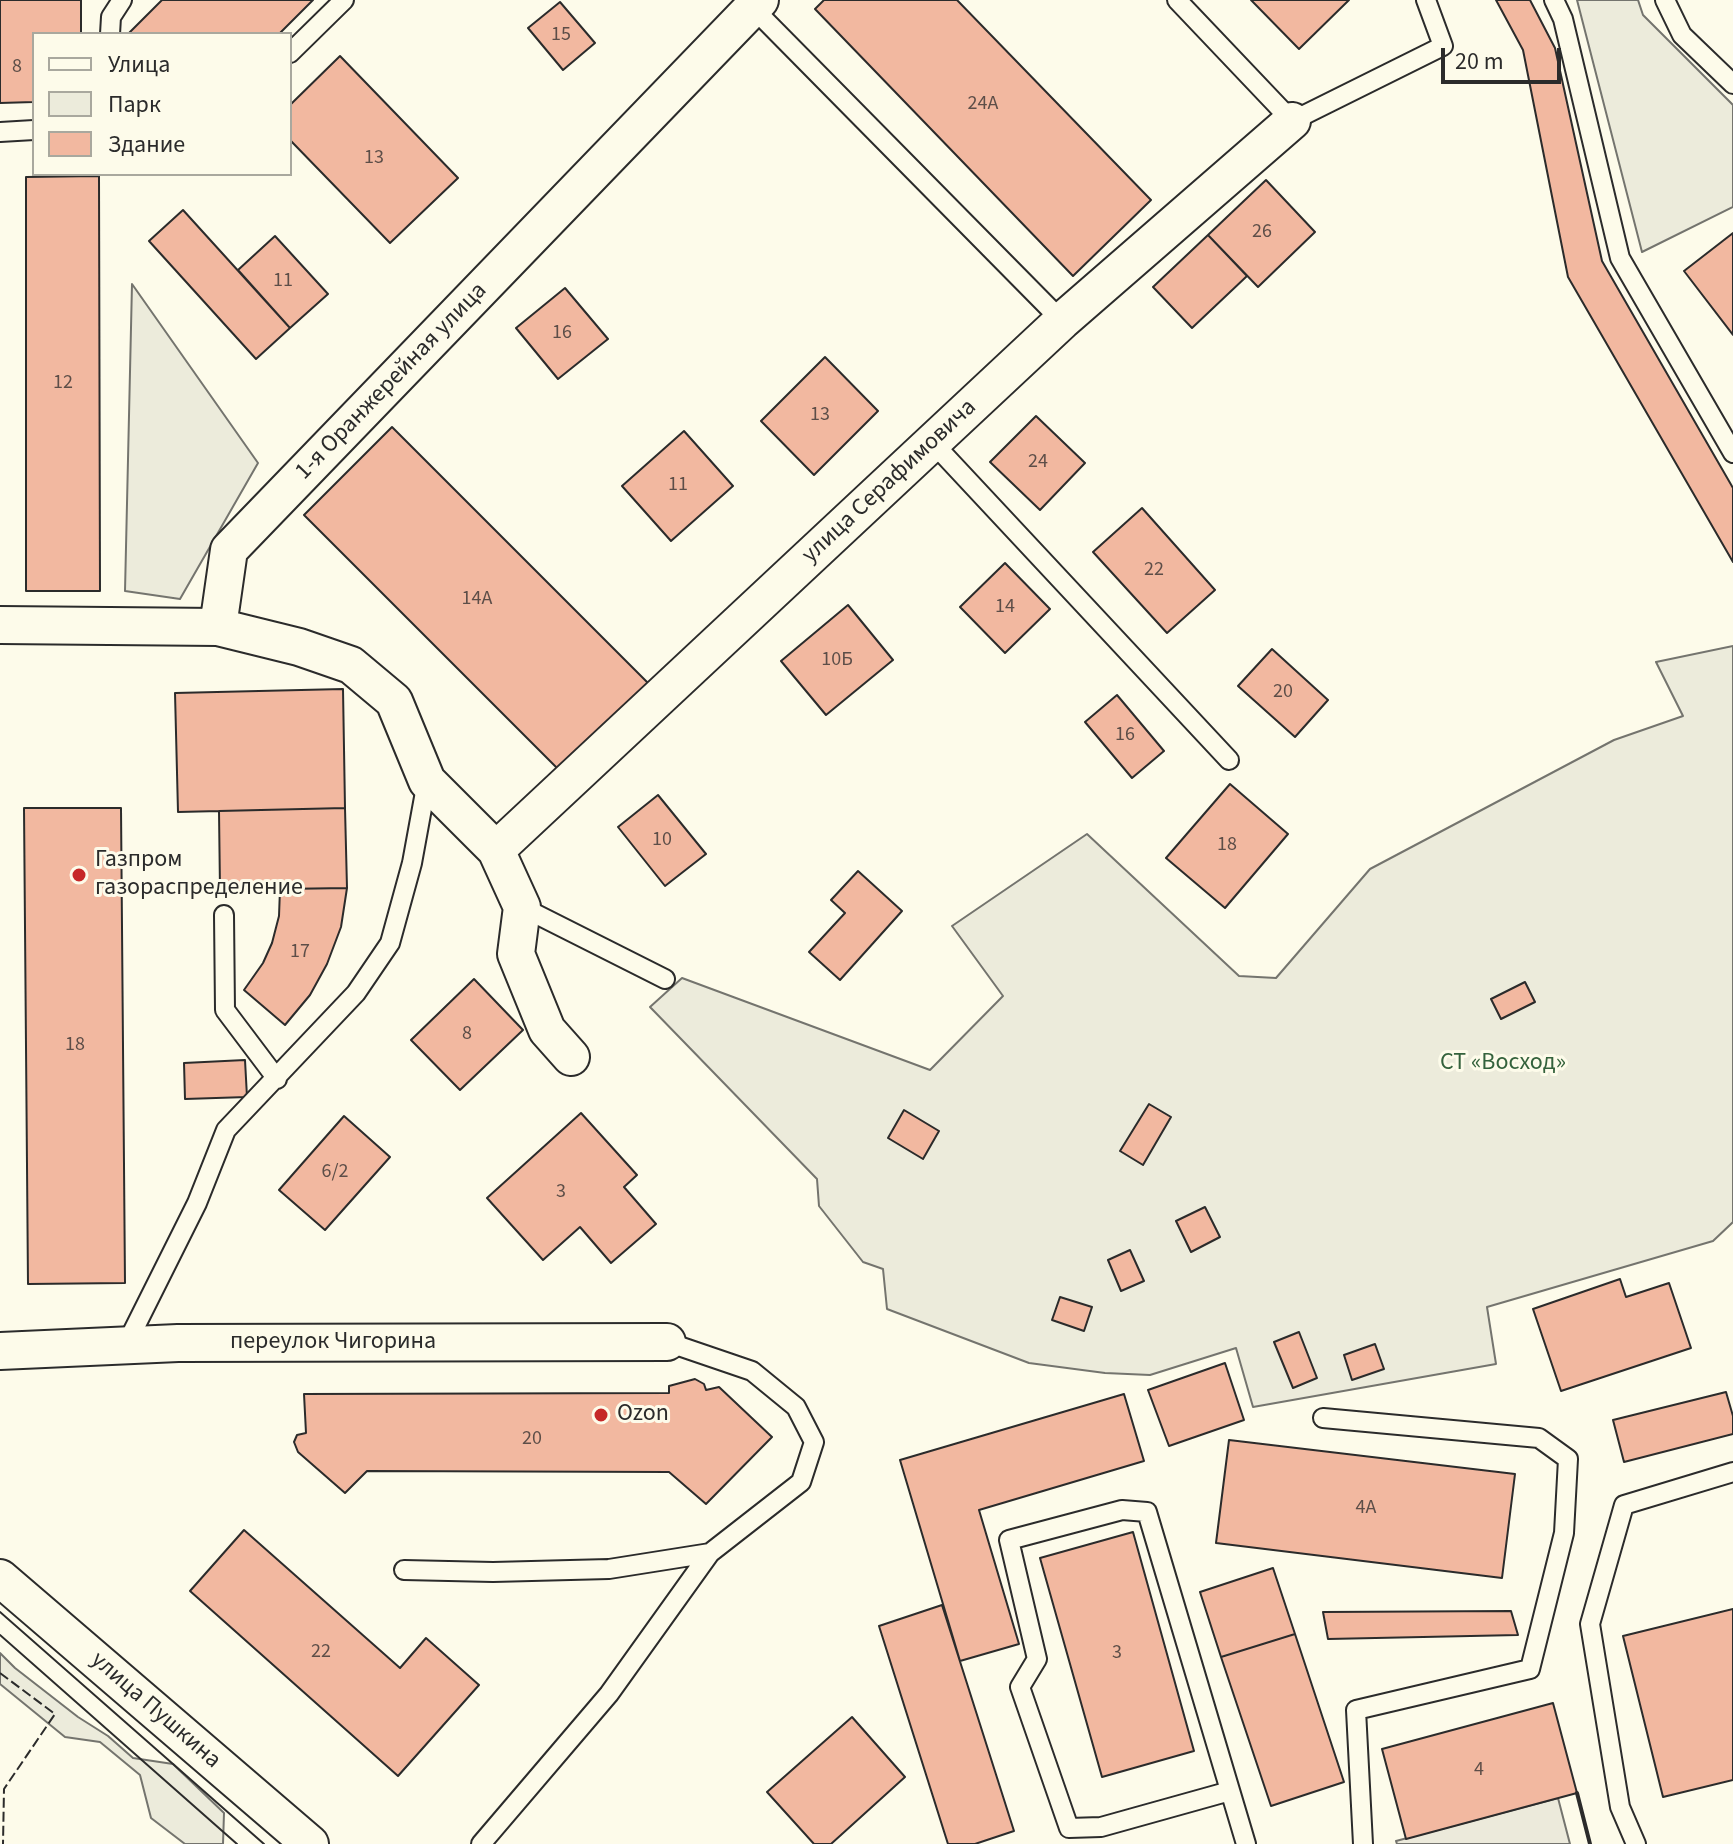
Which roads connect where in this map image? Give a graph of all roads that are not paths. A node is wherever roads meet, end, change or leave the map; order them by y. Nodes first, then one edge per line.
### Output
1 (122, 0) edge
2 (344, 0) edge
3 (1177, 0) edge
4 (1426, 0) edge
5 (1554, 0) edge
6 (1665, 0) edge
7 (753, 3) edge
8 (110, 32) edge
9 (292, 51) edge
10 (1733, 84) edge
11 (1292, 121) junction
12 (32, 130) edge
13 (0, 132) edge
14 (1062, 321) junction
15 (933, 443) junction
16 (1733, 453) edge
17 (0, 625) edge
18 (218, 627) junction
19 (1229, 760) dead end
20 (427, 781) junction
21 (496, 850) junction
22 (522, 907) junction
23 (224, 915) dead end
24 (665, 979) dead end
25 (571, 1057) dead end
26 (277, 1079) junction
27 (667, 1342) joint
28 (126, 1345) junction
29 (0, 1351) edge
30 (1323, 1418) dead end
31 (1733, 1472) edge
32 (710, 1553) junction
33 (404, 1570) dead end
34 (0, 1578) edge
35 (1230, 1791) junction
36 (310, 1844) edge
37 (481, 1844) edge
38 (1246, 1844) edge
39 (1363, 1844) edge
40 (1636, 1844) edge

1 - 8 lane
2 - 9 lane
3 - 11 lane
4 - 11 lane
5 - 16 lane
6 - 10 lane
7 - 14 lane
7 - 18 street, 1-я Оранжерейная улица
11 - 14 street, улица Серафимовича
12 - 13 lane
14 - 15 street, улица Серафимовича
15 - 19 lane
15 - 21 street, улица Серафимовича
17 - 18 street
18 - 20 street
20 - 21 street
20 - 26 lane
21 - 22 street
22 - 24 lane
22 - 25 street
23 - 26 lane
26 - 28 lane
27 - 28 street, переулок Чигорина
27 - 32 lane
28 - 29 street, переулок Чигорина
30 - 39 lane
31 - 40 lane
32 - 33 lane
32 - 37 lane
34 - 36 street, улица Пушкина
35 - 35 lane
35 - 38 lane

